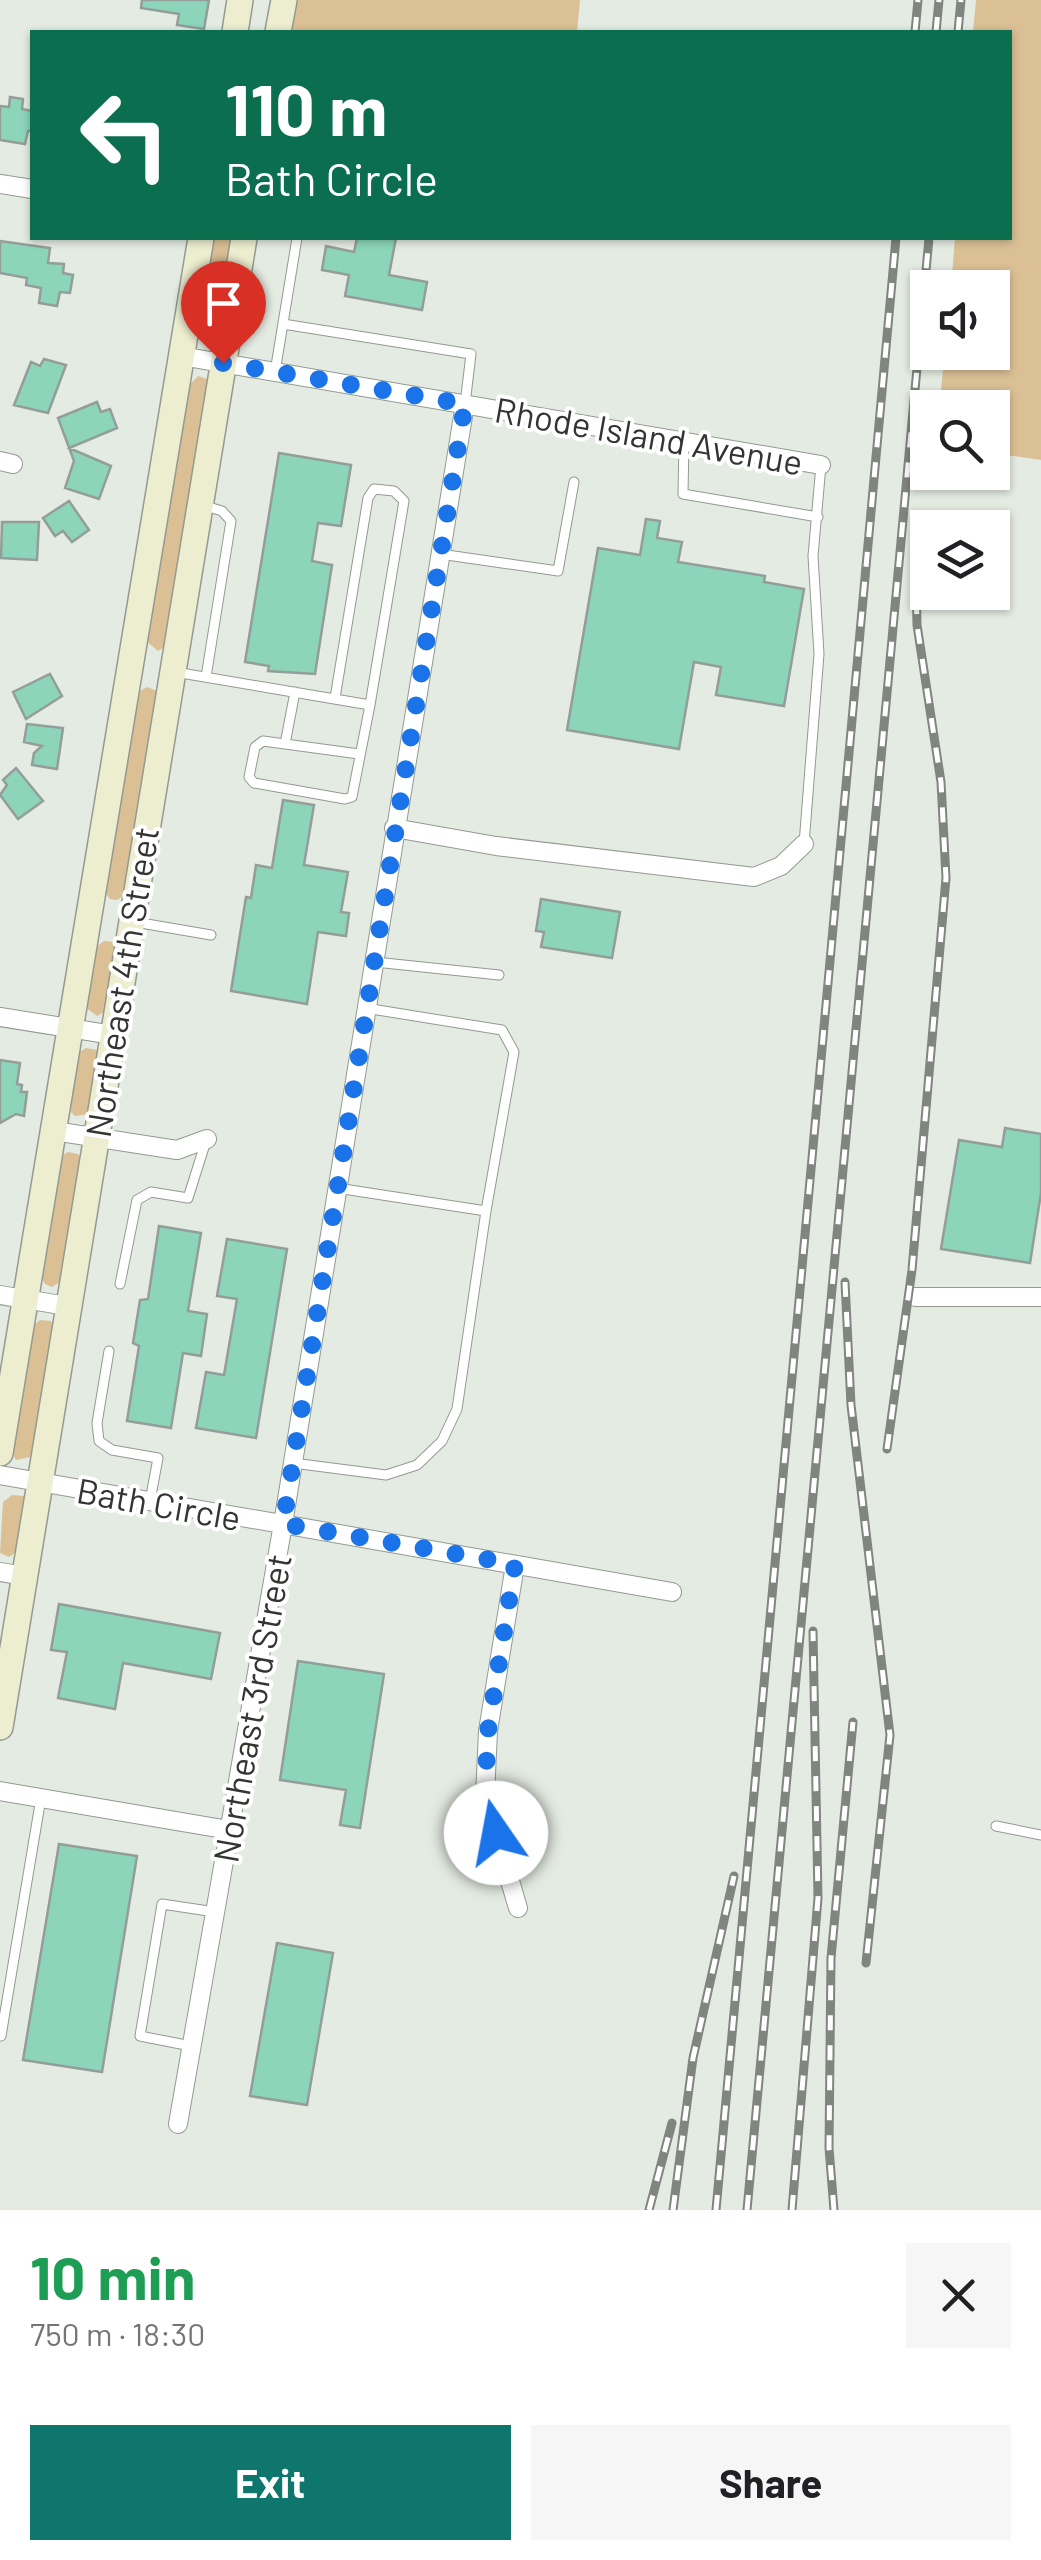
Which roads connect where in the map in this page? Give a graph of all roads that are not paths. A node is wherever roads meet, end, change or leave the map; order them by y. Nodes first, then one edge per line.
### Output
1 (240, 0) edge
2 (284, 0) edge
3 (234, 30) edge
4 (278, 30) edge
5 (0, 184) edge
6 (30, 189) edge
7 (201, 240) edge
8 (244, 240) edge
9 (297, 240) edge
10 (283, 324) junction
11 (181, 356) junction
12 (223, 363) junction
13 (276, 372) junction
14 (465, 404) junction
15 (684, 441) junction
16 (821, 464) joint
17 (574, 482) dead end
18 (200, 505) junction
19 (818, 517) junction
20 (440, 554) junction
21 (130, 664) junction
22 (172, 672) junction
23 (206, 677) junction
24 (296, 692) junction
25 (334, 698) junction
26 (370, 704) junction
27 (286, 744) junction
28 (359, 754) junction
29 (394, 828) junction
30 (804, 844) joint
31 (89, 915) junction
32 (132, 921) junction
33 (212, 935) dead end
34 (373, 962) junction
35 (498, 974) dead end
36 (365, 1008) junction
37 (0, 1017) edge
38 (70, 1028) junction
39 (113, 1035) junction
40 (54, 1131) junction
41 (207, 1138) joint
42 (95, 1139) junction
43 (337, 1188) junction
44 (486, 1211) junction
45 (120, 1284) dead end
46 (13, 1297) edge
47 (915, 1297) dead end
48 (1041, 1297) edge
49 (67, 1306) junction
50 (109, 1351) dead end
51 (0, 1453) edge
52 (293, 1463) junction
53 (0, 1475) edge
54 (39, 1482) junction
55 (150, 1501) junction
56 (283, 1524) junction
57 (515, 1564) junction
58 (12, 1574) edge
59 (672, 1592) dead end
60 (0, 1727) edge
61 (0, 1792) edge
62 (41, 1798) junction
63 (996, 1826) dead end
64 (229, 1830) junction
65 (1041, 1835) edge
66 (518, 1908) dead end
67 (215, 1912) junction
68 (1, 2036) edge
69 (192, 2046) junction
70 (178, 2124) dead end

1 - 3 main road
2 - 4 main road
5 - 6 street
7 - 11 main road, Northeast 4th Street
8 - 12 main road, Northeast 4th Street
9 - 10 lane
10 - 13 lane
10 - 14 lane
11 - 12 street, Rhode Island Avenue
11 - 21 main road, Northeast 4th Street
12 - 13 street, Rhode Island Avenue
12 - 18 main road, Northeast 4th Street
13 - 14 street, Rhode Island Avenue
14 - 15 street, Rhode Island Avenue
14 - 20 street, Northeast 3rd Street
15 - 16 street, Rhode Island Avenue
15 - 19 lane
16 - 19 lane
17 - 20 lane
18 - 22 main road, Northeast 4th Street
18 - 23 lane
19 - 30 lane
20 - 29 street, Northeast 3rd Street
21 - 22 main road
21 - 31 main road, Northeast 4th Street
22 - 23 lane
22 - 32 main road, Northeast 4th Street
23 - 24 lane
24 - 25 lane
24 - 27 lane
25 - 26 lane
25 - 26 lane
26 - 28 lane
27 - 28 lane
27 - 28 lane
29 - 30 street
29 - 34 street, Northeast 3rd Street
31 - 32 main road
31 - 38 main road, Northeast 4th Street
32 - 33 lane
32 - 39 main road, Northeast 4th Street
34 - 35 lane
34 - 36 street, Northeast 3rd Street
36 - 43 street, Northeast 3rd Street
36 - 44 lane
37 - 38 street
38 - 39 street
38 - 40 main road, Northeast 4th Street
39 - 42 main road, Northeast 4th Street
40 - 42 street
40 - 46 main road, Northeast 4th Street
41 - 42 street
41 - 45 lane
42 - 49 main road, Northeast 4th Street
43 - 44 lane
43 - 52 street, Northeast 3rd Street
44 - 52 lane
46 - 49 street
46 - 51 main road, Northeast 4th Street
47 - 48 street
49 - 54 main road, Northeast 4th Street
50 - 55 lane
52 - 56 street, Northeast 3rd Street
53 - 54 street, Bath Circle
54 - 55 street, Bath Circle
54 - 58 main road, Northeast 4th Street
55 - 56 street, Bath Circle
56 - 57 street, Bath Circle
56 - 64 street, Northeast 3rd Street
57 - 59 street, Bath Circle
57 - 66 street
58 - 60 main road, Northeast 4th Street
61 - 62 street
62 - 64 street
62 - 68 lane
63 - 65 lane
64 - 67 street, Northeast 3rd Street
67 - 69 street, Northeast 3rd Street
67 - 69 lane
69 - 70 street, Northeast 3rd Street

